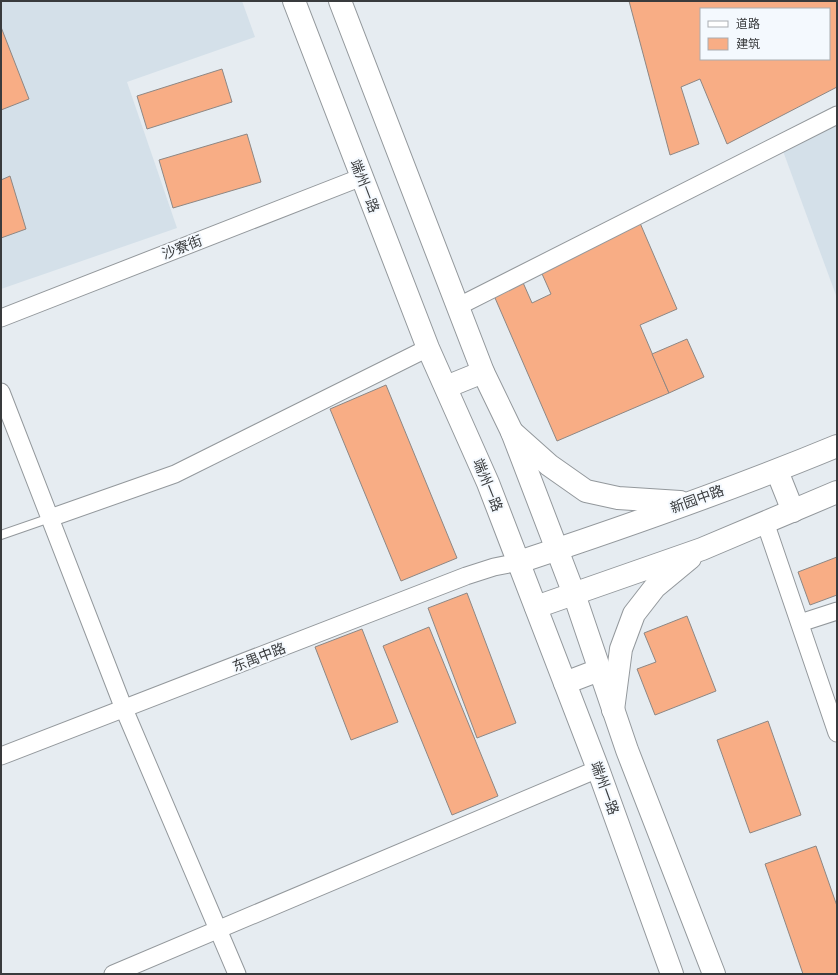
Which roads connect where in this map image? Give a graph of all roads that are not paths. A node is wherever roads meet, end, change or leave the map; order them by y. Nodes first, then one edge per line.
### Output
1 (294, 1) edge
2 (340, 1) edge
3 (837, 115) edge
4 (362, 177) junction
5 (457, 307) junction
6 (1, 318) edge
7 (428, 348) junction
8 (482, 372) junction
9 (446, 387) junction
10 (1, 392) edge
11 (512, 432) junction
12 (837, 446) edge
13 (777, 471) junction
14 (837, 492) edge
15 (689, 502) junction
16 (793, 510) junction
17 (50, 518) junction
18 (765, 522) junction
19 (1, 535) edge
20 (557, 549) junction
21 (702, 549) junction
22 (519, 562) junction
23 (574, 594) junction
24 (536, 607) junction
25 (837, 610) edge
26 (800, 623) junction
27 (599, 670) junction
28 (565, 683) junction
29 (124, 710) junction
30 (613, 710) junction
31 (837, 733) edge
32 (1, 756) edge
33 (598, 769) junction
34 (218, 930) junction
35 (113, 974) edge
36 (237, 974) edge
37 (672, 974) edge
38 (714, 974) edge

1 - 4 main road, 端州一路
2 - 5 main road
3 - 5 street
4 - 6 street, 沙寮街
4 - 7 main road, 端州一路
5 - 8 main road
7 - 9 main road, 端州一路
7 - 17 street
8 - 9 main road
8 - 11 main road
9 - 22 main road, 端州一路
10 - 17 street
11 - 15 main road
11 - 20 main road
12 - 13 main road, 新园中路
13 - 15 main road, 新园中路
13 - 16 main road
14 - 16 main road
15 - 20 main road, 新园中路
16 - 18 main road
17 - 19 lane
17 - 29 street
18 - 21 main road
18 - 26 street
20 - 22 main road, 新园中路
20 - 23 main road
21 - 23 main road
21 - 30 main road
22 - 24 main road, 端州一路
22 - 29 street, 东禺中路
23 - 24 main road
23 - 27 main road
24 - 28 main road, 端州一路
25 - 26 street
26 - 31 street
27 - 28 main road
27 - 30 main road
28 - 33 main road, 端州一路
29 - 32 street, 东禺中路
29 - 34 street
30 - 38 main road
33 - 34 street
33 - 37 main road, 端州一路
34 - 35 street
34 - 36 street

